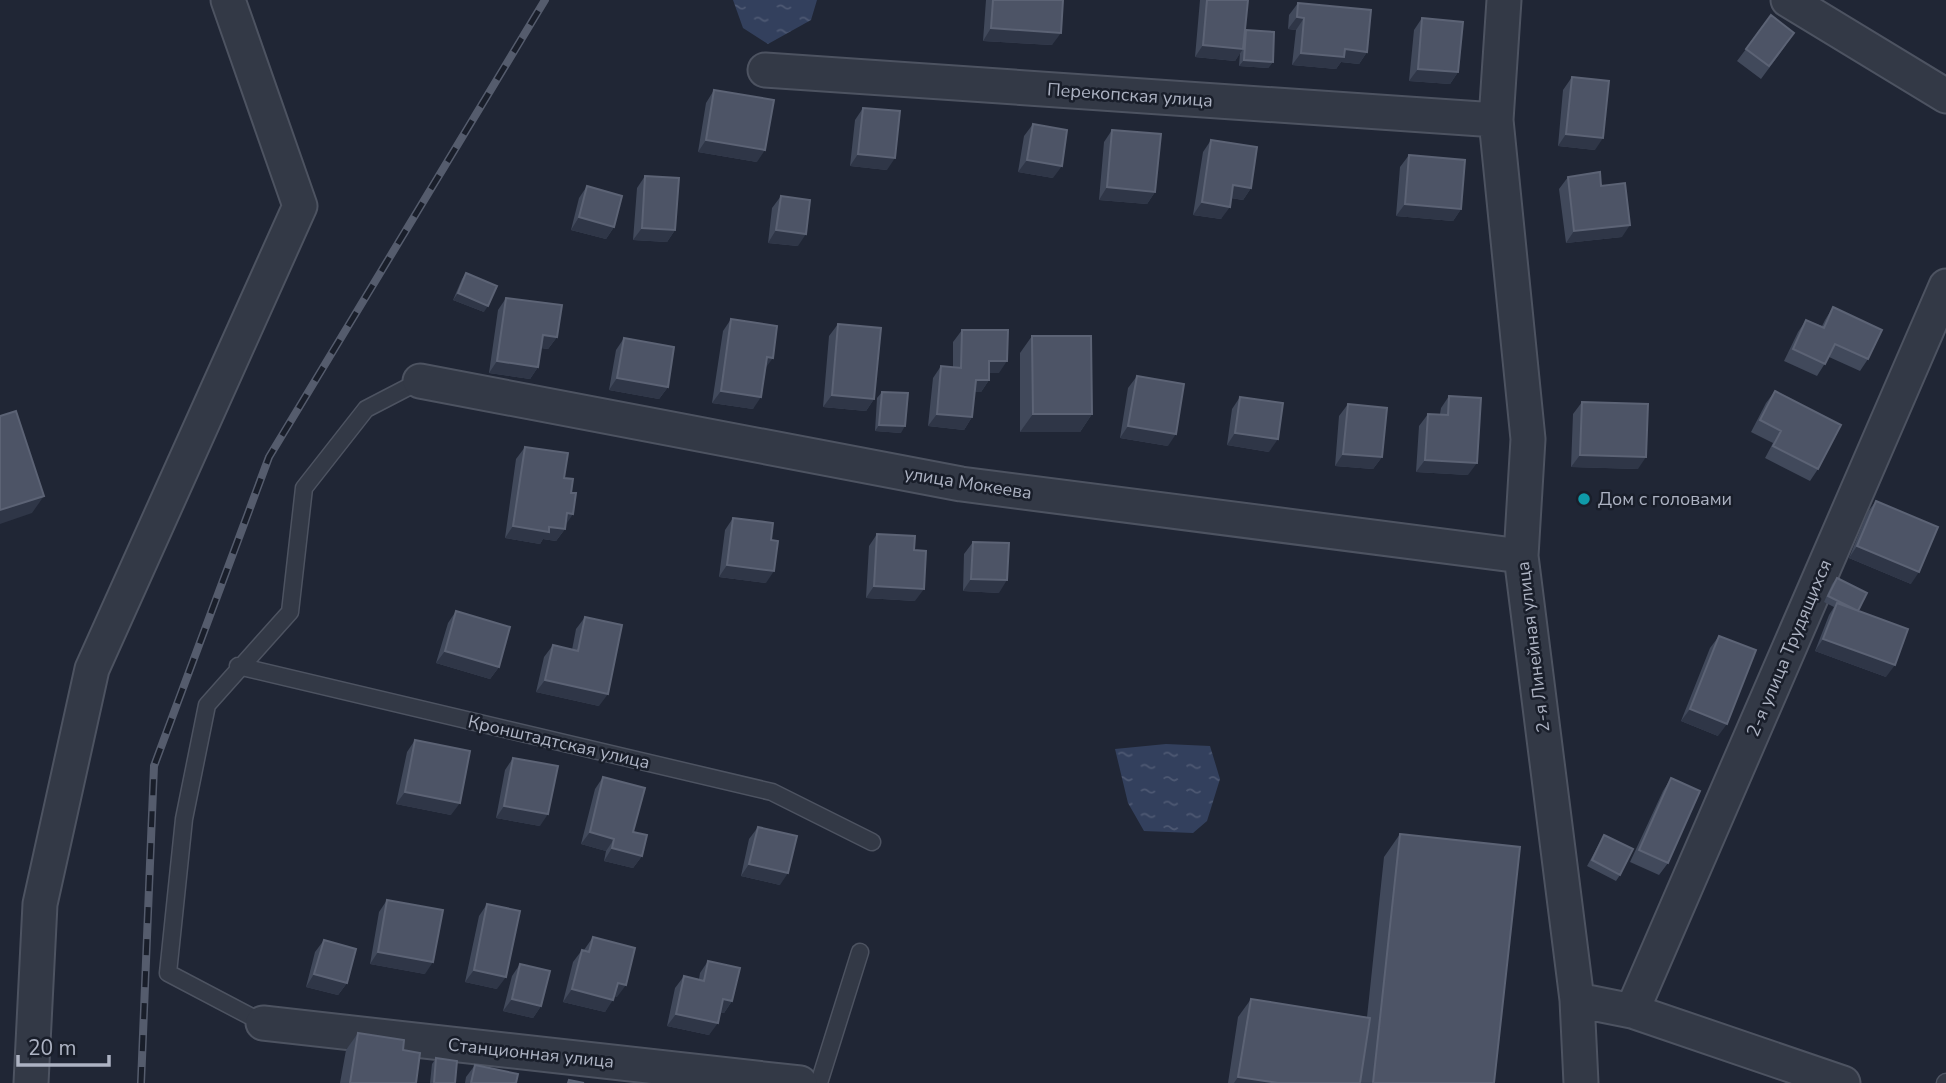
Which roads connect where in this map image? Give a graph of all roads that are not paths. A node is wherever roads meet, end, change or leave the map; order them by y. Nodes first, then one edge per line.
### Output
1 (228, 0) edge
2 (1504, 0) edge
3 (1788, 0) edge
4 (765, 70) dead end
5 (1946, 96) edge
6 (1496, 120) junction
7 (1946, 286) edge
8 (420, 381) joint
9 (1521, 556) junction
10 (238, 666) junction
11 (872, 842) dead end
12 (860, 952) dead end
13 (1577, 1000) junction
14 (1633, 1011) junction
15 (263, 1023) joint
16 (31, 1083) edge
17 (800, 1083) edge
18 (819, 1083) edge
19 (1581, 1083) edge
20 (1843, 1083) edge

1 - 16 street
2 - 6 street, 2-я Линейная улица
3 - 5 street
4 - 6 street, Перекопская улица
6 - 9 street, 2-я Линейная улица
7 - 14 street, 2-я улица Трудящихся
8 - 9 street, улица Мокеева
8 - 10 lane
9 - 13 street, 2-я Линейная улица
10 - 11 lane, Кронштадтская улица
10 - 15 lane
12 - 18 lane
13 - 14 street
13 - 19 street, 2-я Линейная улица
14 - 20 street
15 - 17 street, Станционная улица

